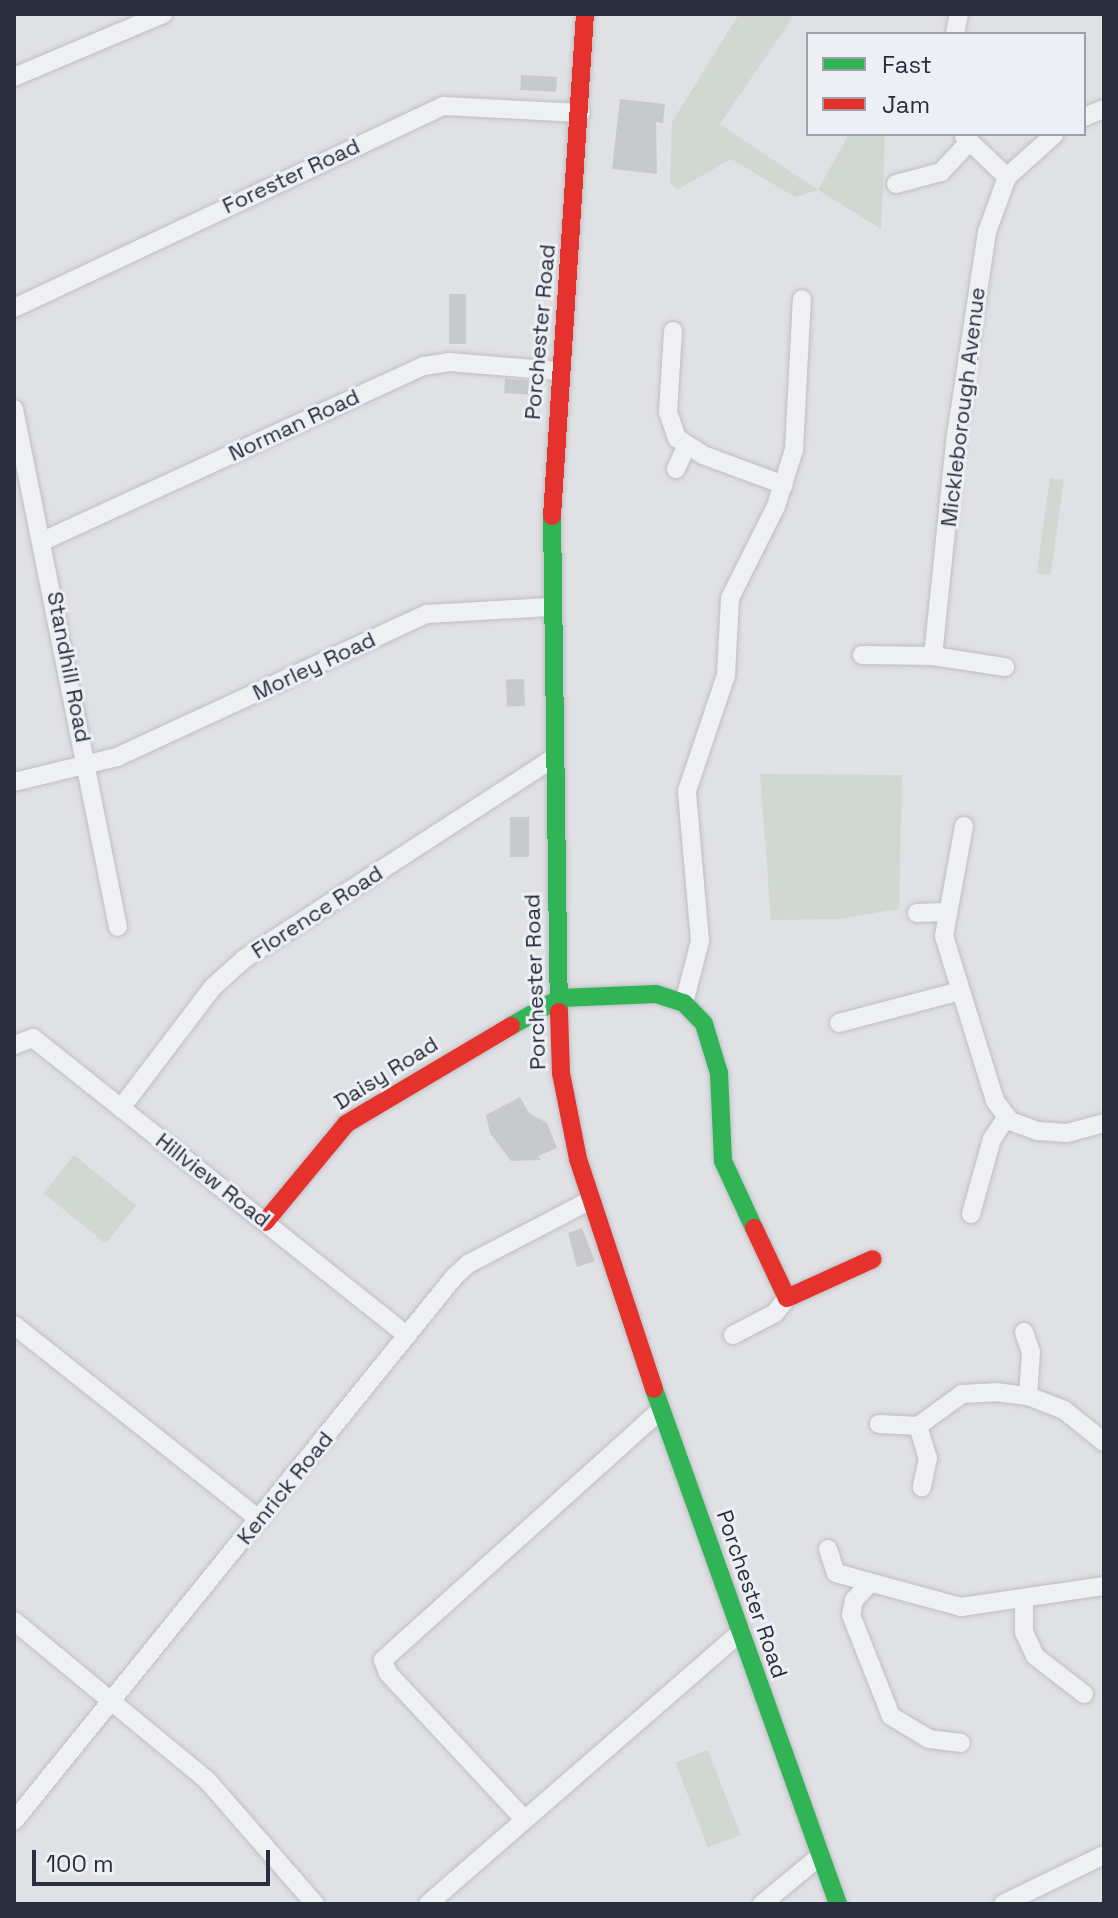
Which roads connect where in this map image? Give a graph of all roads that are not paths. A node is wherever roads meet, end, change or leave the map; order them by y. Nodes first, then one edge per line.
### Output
1 (163, 14) edge
2 (585, 14) edge
3 (14, 77) edge
4 (581, 113) junction
5 (1053, 136) edge
6 (966, 138) edge
7 (1007, 177) junction
8 (907, 178) dead end
9 (802, 299) dead end
10 (14, 308) edge
11 (673, 331) dead end
12 (558, 371) junction
13 (14, 409) edge
14 (686, 447) junction
15 (676, 469) dead end
16 (784, 485) junction
17 (43, 541) junction
18 (549, 607) junction
19 (862, 655) dead end
20 (933, 656) junction
21 (1005, 667) dead end
22 (87, 759) junction
23 (552, 759) junction
24 (14, 782) edge
25 (964, 826) dead end
26 (944, 912) junction
27 (917, 913) dead end
28 (118, 927) dead end
29 (960, 991) junction
30 (560, 998) junction
31 (684, 1003) junction
32 (839, 1023) dead end
33 (14, 1045) edge
34 (121, 1108) junction
35 (1007, 1117) junction
36 (1104, 1123) edge
37 (591, 1200) junction
38 (971, 1214) dead end
39 (265, 1222) junction
40 (873, 1259) dead end
41 (787, 1298) junction
42 (14, 1325) edge
43 (1024, 1332) dead end
44 (733, 1335) dead end
45 (407, 1336) junction
46 (1028, 1396) junction
47 (661, 1410) junction
48 (879, 1424) dead end
49 (918, 1426) junction
50 (1104, 1442) edge
51 (922, 1487) dead end
52 (259, 1519) junction
53 (828, 1549) dead end
54 (869, 1584) junction
55 (1104, 1586) edge
56 (1024, 1601) junction
57 (14, 1621) edge
58 (741, 1632) junction
59 (1084, 1694) dead end
60 (112, 1701) junction
61 (961, 1743) dead end
62 (524, 1819) junction
63 (14, 1821) edge
64 (1104, 1855) edge
65 (820, 1856) junction
66 (315, 1904) edge
67 (428, 1904) edge
68 (762, 1904) edge
69 (838, 1904) edge
70 (1003, 1904) edge

1 - 3 street
2 - 4 street, Porchester Road
4 - 10 street, Forester Road
4 - 12 street, Porchester Road
5 - 7 street, Mickleborough Avenue
6 - 7 street
6 - 8 street
7 - 20 street, Mickleborough Avenue
9 - 16 street
11 - 14 street
12 - 17 street, Norman Road
12 - 18 street, Porchester Road
13 - 17 street, Standhill Road
14 - 15 street
14 - 16 street
16 - 31 street
17 - 22 street, Standhill Road
18 - 22 street, Morley Road
18 - 23 street, Porchester Road
19 - 20 street
20 - 21 street
22 - 24 street, Morley Road
22 - 28 street, Standhill Road
23 - 30 street, Porchester Road
23 - 34 street, Florence Road
25 - 26 street
26 - 27 street
26 - 29 street
29 - 32 street
29 - 35 street
30 - 31 street
30 - 37 street, Porchester Road
30 - 39 street, Daisy Road
31 - 41 street
33 - 34 street, Hillview Road
34 - 39 street, Hillview Road
35 - 36 street
35 - 38 street
37 - 45 street, Kenrick Road
37 - 47 street, Porchester Road
39 - 45 street, Hillview Road
40 - 41 street
41 - 44 street
42 - 52 street
43 - 46 street
45 - 52 street, Kenrick Road
46 - 49 street
46 - 50 street
47 - 58 street, Porchester Road
47 - 62 street
48 - 49 street
49 - 51 street
52 - 60 street, Kenrick Road
53 - 54 street
54 - 56 street
54 - 61 street
55 - 56 street
56 - 59 street
57 - 60 street
58 - 62 street
58 - 65 street, Porchester Road
60 - 63 street, Kenrick Road
60 - 66 street
62 - 67 street
64 - 70 street
65 - 68 street
65 - 69 street, Porchester Road

